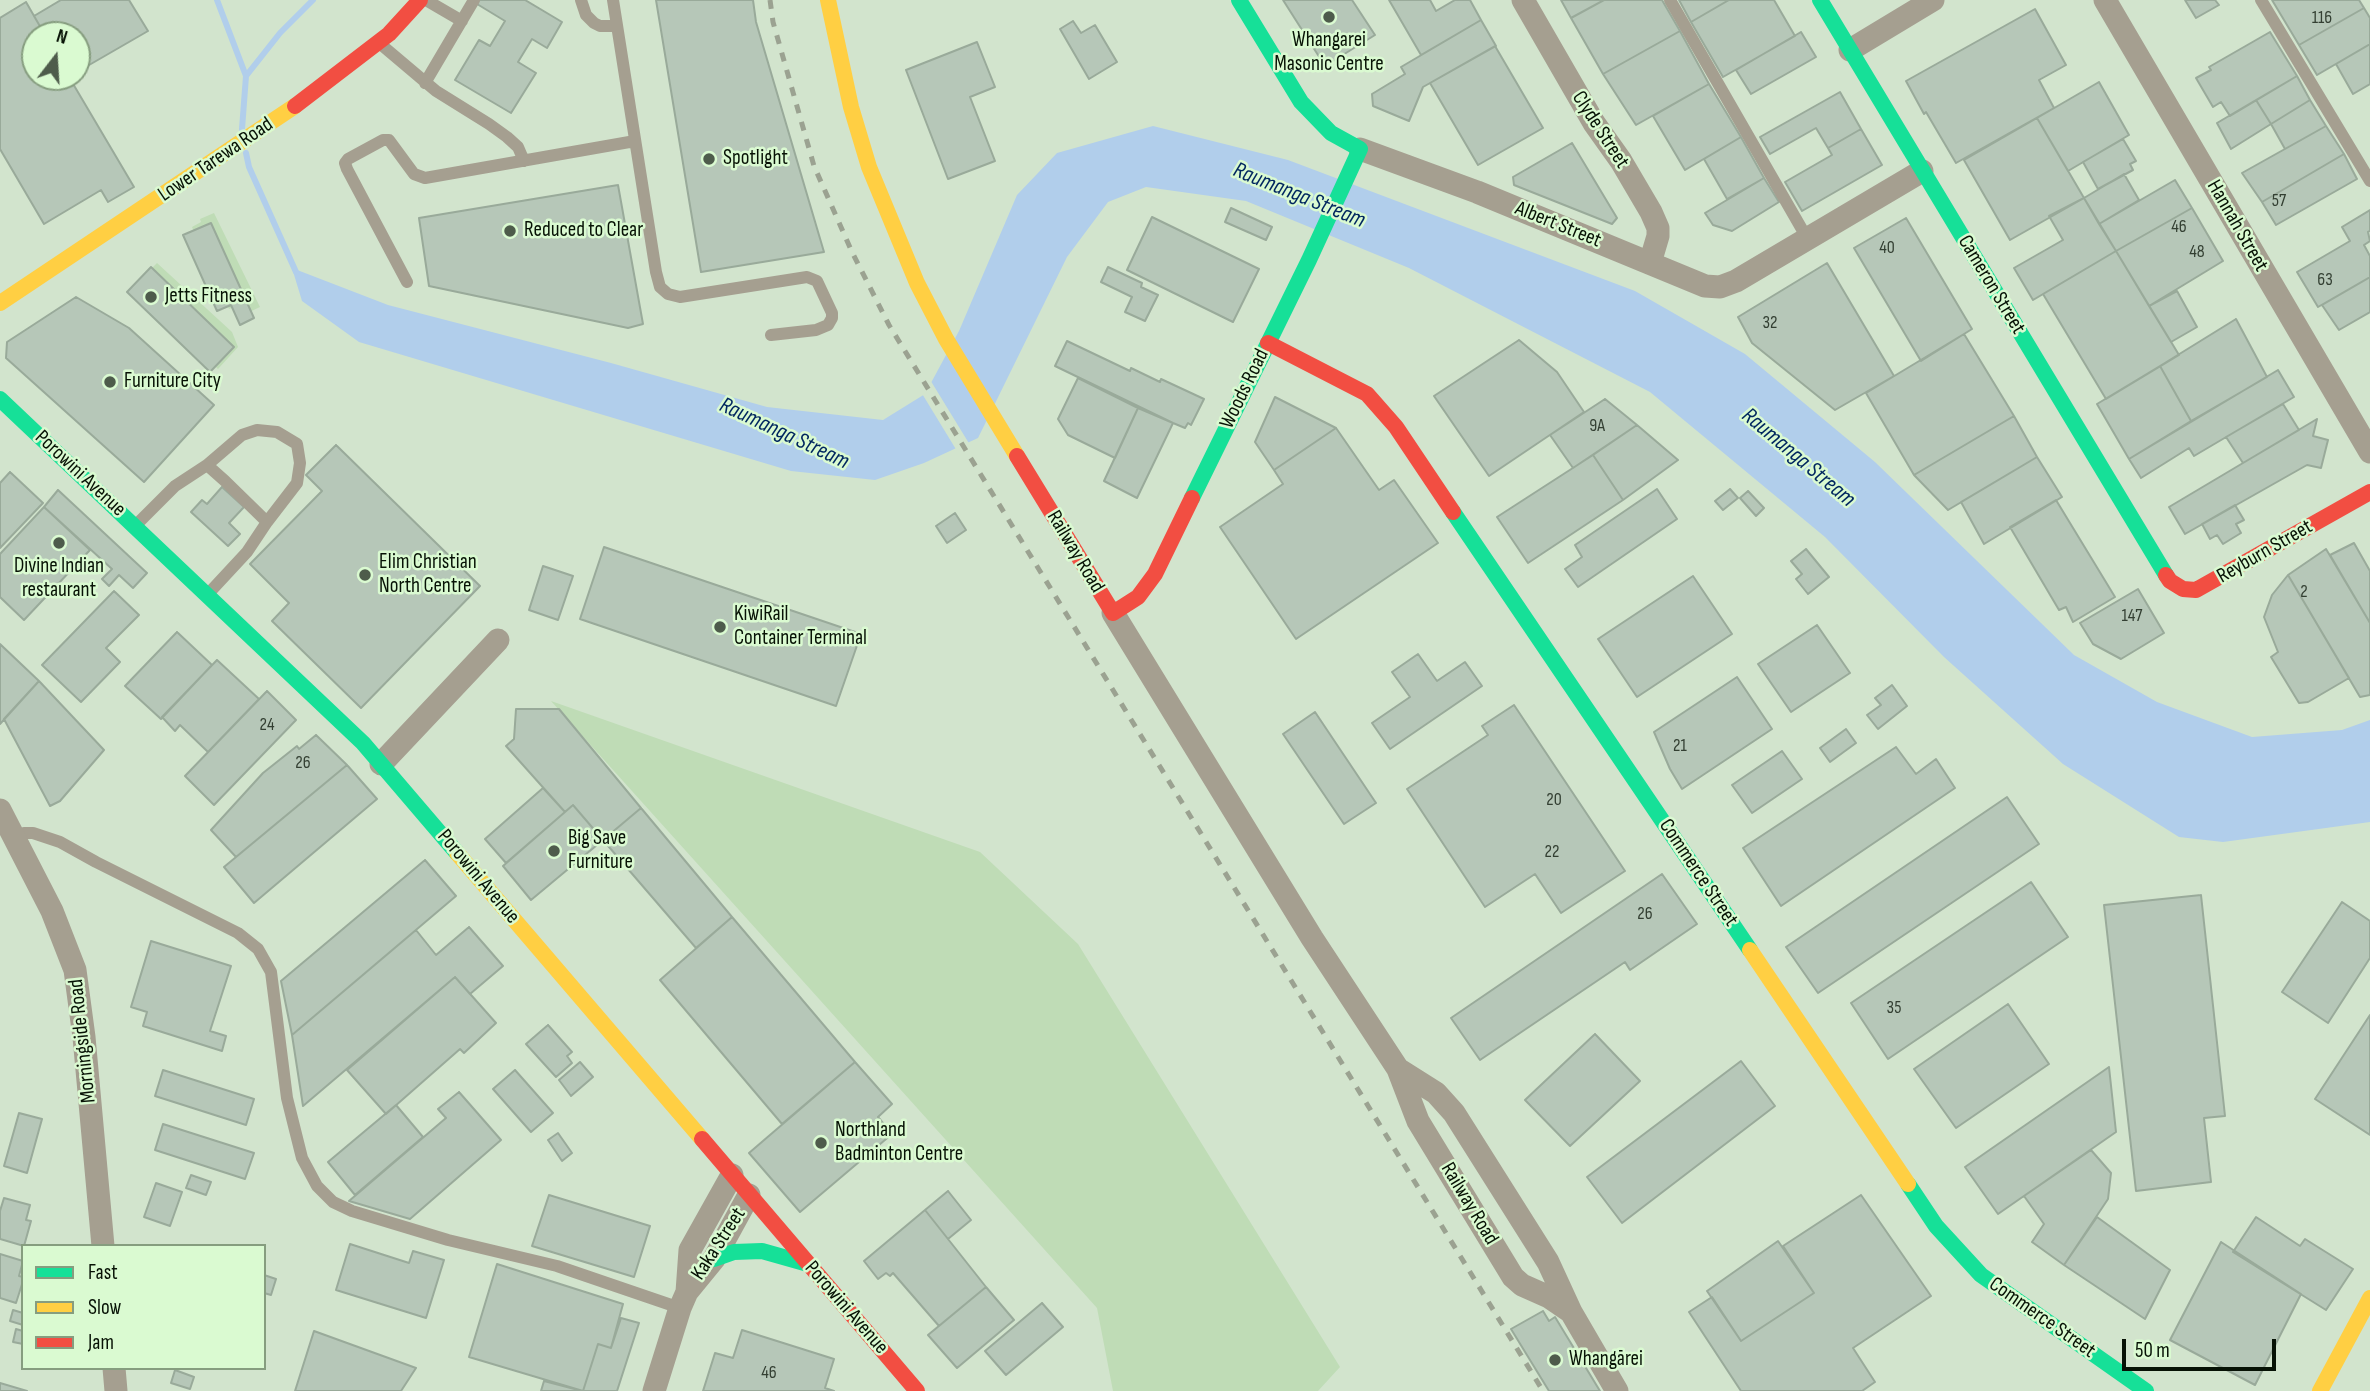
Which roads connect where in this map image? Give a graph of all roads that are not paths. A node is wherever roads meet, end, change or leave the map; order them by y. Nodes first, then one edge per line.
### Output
1 (420, 0) edge
2 (426, 0) edge
3 (474, 0) edge
4 (582, 0) edge
5 (613, 0) edge
6 (828, 0) edge
7 (1239, 0) edge
8 (1523, 0) edge
9 (1670, 0) edge
10 (1820, 0) edge
11 (1933, 0) edge
12 (2105, 0) edge
13 (2260, 0) edge
14 (462, 21) junction
15 (617, 26) junction
16 (378, 42) junction
17 (1850, 50) junction
18 (425, 83) junction
19 (635, 141) junction
20 (1360, 149) junction
21 (524, 161) junction
22 (1922, 171) junction
23 (2370, 181) edge
24 (1807, 238) junction
25 (1650, 263) junction
26 (407, 282) dead end
27 (0, 303) edge
28 (771, 335) dead end
29 (1268, 343) junction
30 (0, 399) edge
31 (2370, 452) edge
32 (207, 465) junction
33 (2370, 492) edge
34 (267, 522) junction
35 (135, 526) junction
36 (2162, 570) joint
37 (207, 594) junction
38 (1113, 613) junction
39 (498, 640) dead end
40 (381, 764) junction
41 (0, 810) edge
42 (14, 839) junction
43 (1398, 1069) junction
44 (732, 1175) junction
45 (749, 1195) junction
46 (103, 1244) edge
47 (714, 1259) junction
48 (808, 1264) junction
49 (2370, 1298) edge
50 (683, 1300) junction
51 (1571, 1312) junction
52 (114, 1370) edge
53 (116, 1391) edge
54 (654, 1391) edge
55 (917, 1391) edge
56 (1617, 1391) edge
57 (2146, 1391) edge
58 (2320, 1391) edge

1 - 16 street, Lower Tarewa Road
2 - 14 lane
3 - 14 lane
4 - 15 lane
5 - 15 lane
6 - 38 street, Railway Road
7 - 20 street, Albert Street
8 - 25 street, Clyde Street
9 - 24 lane
10 - 17 street, Cameron Street
11 - 17 street
12 - 31 street, Hannah Street
13 - 23 lane
14 - 18 lane
15 - 19 lane
16 - 18 lane
16 - 27 street, Lower Tarewa Road
17 - 22 street, Cameron Street
18 - 21 lane
19 - 21 lane
19 - 28 lane
20 - 25 street, Albert Street
20 - 29 street, Woods Road
21 - 26 lane
22 - 24 street, Albert Street
22 - 36 street, Cameron Street
24 - 25 street, Albert Street
29 - 38 street, Woods Road
29 - 57 street, Commerce Street
30 - 35 street, Porowini Avenue
32 - 34 lane
32 - 34 lane
32 - 35 lane
33 - 36 street, Reyburn Street
34 - 37 lane
35 - 37 street, Porowini Avenue
37 - 40 street, Porowini Avenue
38 - 43 street, Railway Road
39 - 40 street
40 - 44 street, Porowini Avenue
41 - 42 street, Morningside Road
42 - 46 street, Morningside Road
42 - 50 lane
43 - 51 street, Railway Road
43 - 51 street, Railway Road
44 - 45 street, Porowini Avenue
44 - 50 street, Kaka Street
45 - 47 street, Kaka Street
45 - 48 street, Porowini Avenue
47 - 48 street
47 - 50 street, Kaka Street
48 - 55 street, Porowini Avenue
49 - 58 street
50 - 54 street, Kaka Street
51 - 56 street, Railway Road
52 - 53 street

